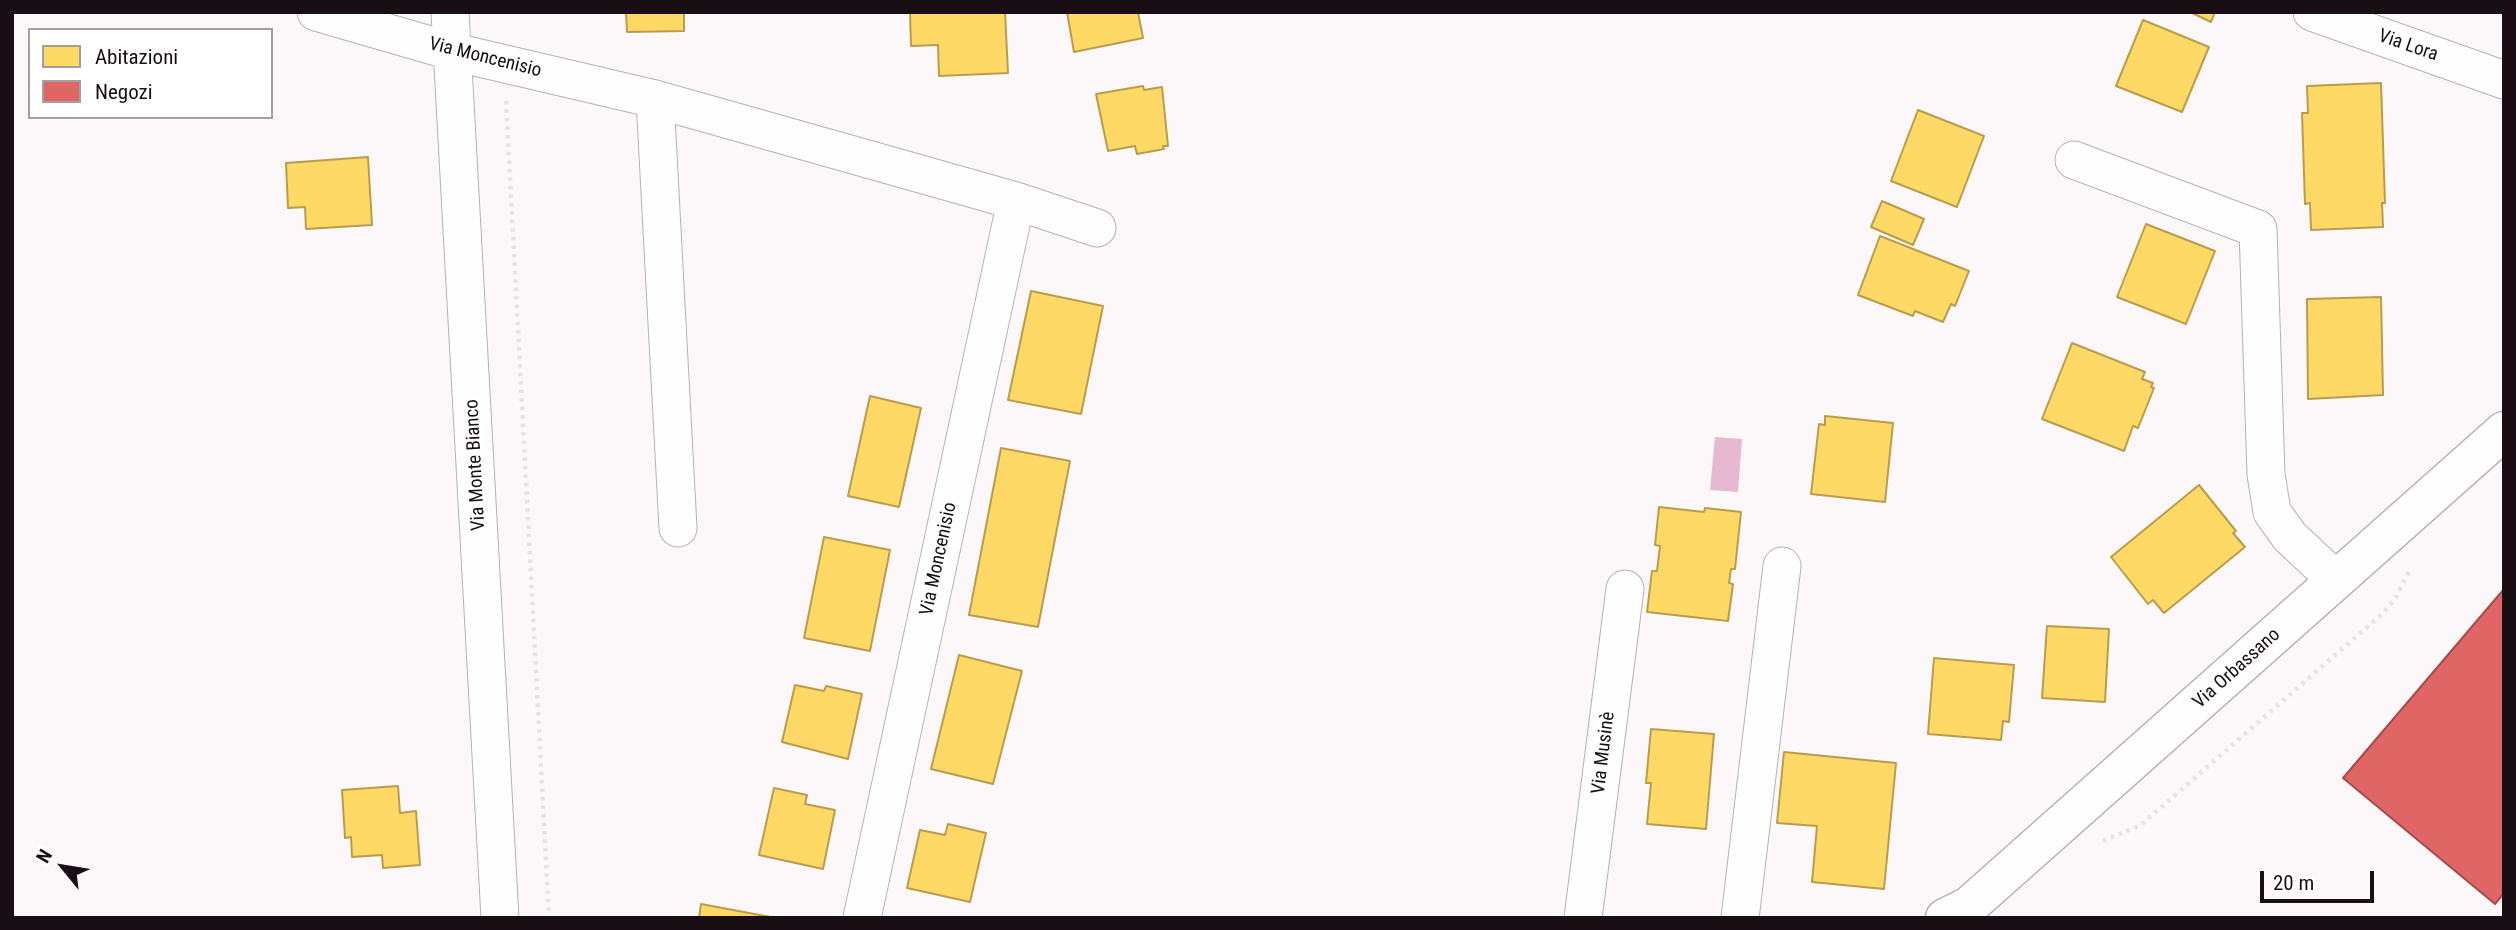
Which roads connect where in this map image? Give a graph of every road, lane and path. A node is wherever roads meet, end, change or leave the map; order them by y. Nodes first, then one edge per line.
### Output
1 (316, 12) edge
2 (450, 12) edge
3 (2312, 12) edge
4 (454, 52) junction
5 (504, 64) junction
6 (2504, 80) edge
7 (655, 99) junction
8 (2074, 160) dead end
9 (1016, 201) junction
10 (1097, 228) dead end
11 (2504, 431) edge
12 (678, 528) dead end
13 (1782, 566) dead end
14 (2411, 567) dead end
15 (2336, 580) junction
16 (1625, 589) dead end
17 (2098, 843) dead end
18 (1958, 914) edge
19 (500, 918) edge
20 (549, 918) edge
21 (862, 918) edge
22 (1583, 918) edge
23 (1740, 918) edge

1 - 4 street, Via Moncenisio
2 - 4 street, Via Monte Bianco
3 - 6 street, Via Lora
4 - 5 street, Via Moncenisio
4 - 19 street, Via Monte Bianco
5 - 7 street, Via Moncenisio
5 - 20 path
7 - 9 street, Via Moncenisio
7 - 12 street
8 - 15 street
9 - 10 street, Via Moncenisio
9 - 21 street, Via Moncenisio
11 - 15 main road, Via Orbassano
13 - 23 street
14 - 17 path
15 - 18 main road, Via Orbassano
16 - 22 street, Via Musinè

